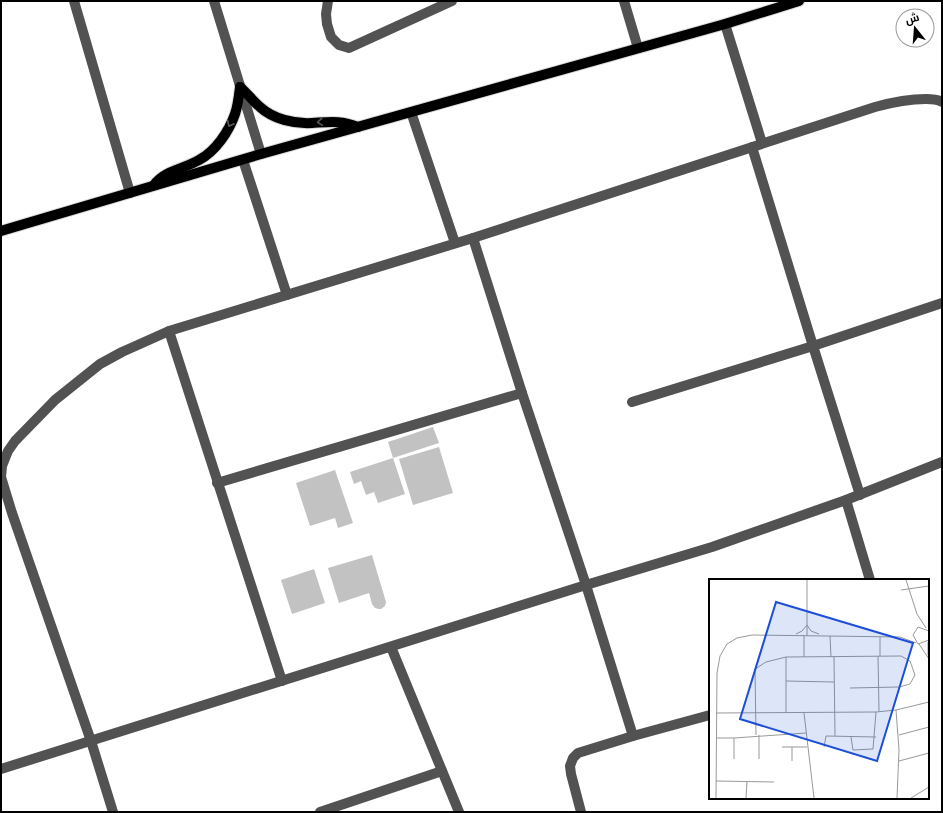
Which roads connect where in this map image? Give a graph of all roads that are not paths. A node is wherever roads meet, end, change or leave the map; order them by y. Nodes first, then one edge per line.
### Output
1 (74, 1) edge
2 (214, 1) edge
3 (328, 1) edge
4 (452, 1) edge
5 (624, 1) edge
6 (799, 1) edge
7 (725, 24) junction
8 (638, 48) junction
9 (240, 86) junction
10 (942, 102) edge
11 (411, 112) junction
12 (358, 127) junction
13 (762, 144) junction
14 (752, 147) junction
15 (261, 154) junction
16 (243, 160) junction
17 (153, 186) junction
18 (130, 193) junction
19 (1, 231) edge
20 (473, 238) junction
21 (455, 243) junction
22 (287, 295) junction
23 (942, 303) edge
24 (169, 331) junction
25 (813, 346) junction
26 (522, 393) junction
27 (632, 402) dead end
28 (942, 462) edge
29 (217, 483) junction
30 (860, 495) junction
31 (846, 500) junction
32 (870, 579) edge
33 (586, 585) junction
34 (391, 647) junction
35 (282, 681) junction
36 (709, 714) edge
37 (633, 736) junction
38 (91, 741) junction
39 (1, 769) edge
40 (442, 771) junction
41 (113, 812) edge
42 (320, 812) edge
43 (459, 812) edge
44 (581, 812) edge

1 - 18 street
2 - 9 street
3 - 4 street
5 - 8 street
6 - 7 main road
7 - 8 main road
7 - 13 street
8 - 11 main road
12 -> 9 main road
9 - 15 street
9 -> 17 main road
10 - 13 street
11 - 12 main road
11 - 21 street
12 - 15 main road
13 - 14 street
14 - 20 street
14 - 25 street
15 - 16 main road
16 - 17 main road
16 - 22 street
17 - 18 main road
18 - 19 main road
20 - 21 street
20 - 26 street
21 - 22 street
22 - 24 street
23 - 25 street
24 - 29 street
24 - 38 street
25 - 27 street
25 - 30 street
26 - 29 street
26 - 33 street
28 - 30 street
29 - 35 street
30 - 31 street
31 - 32 street
31 - 33 street
33 - 34 street
33 - 37 street
34 - 35 street
34 - 40 street
35 - 38 street
36 - 37 street
37 - 44 street
38 - 39 street
38 - 41 street
40 - 42 street
40 - 43 street

